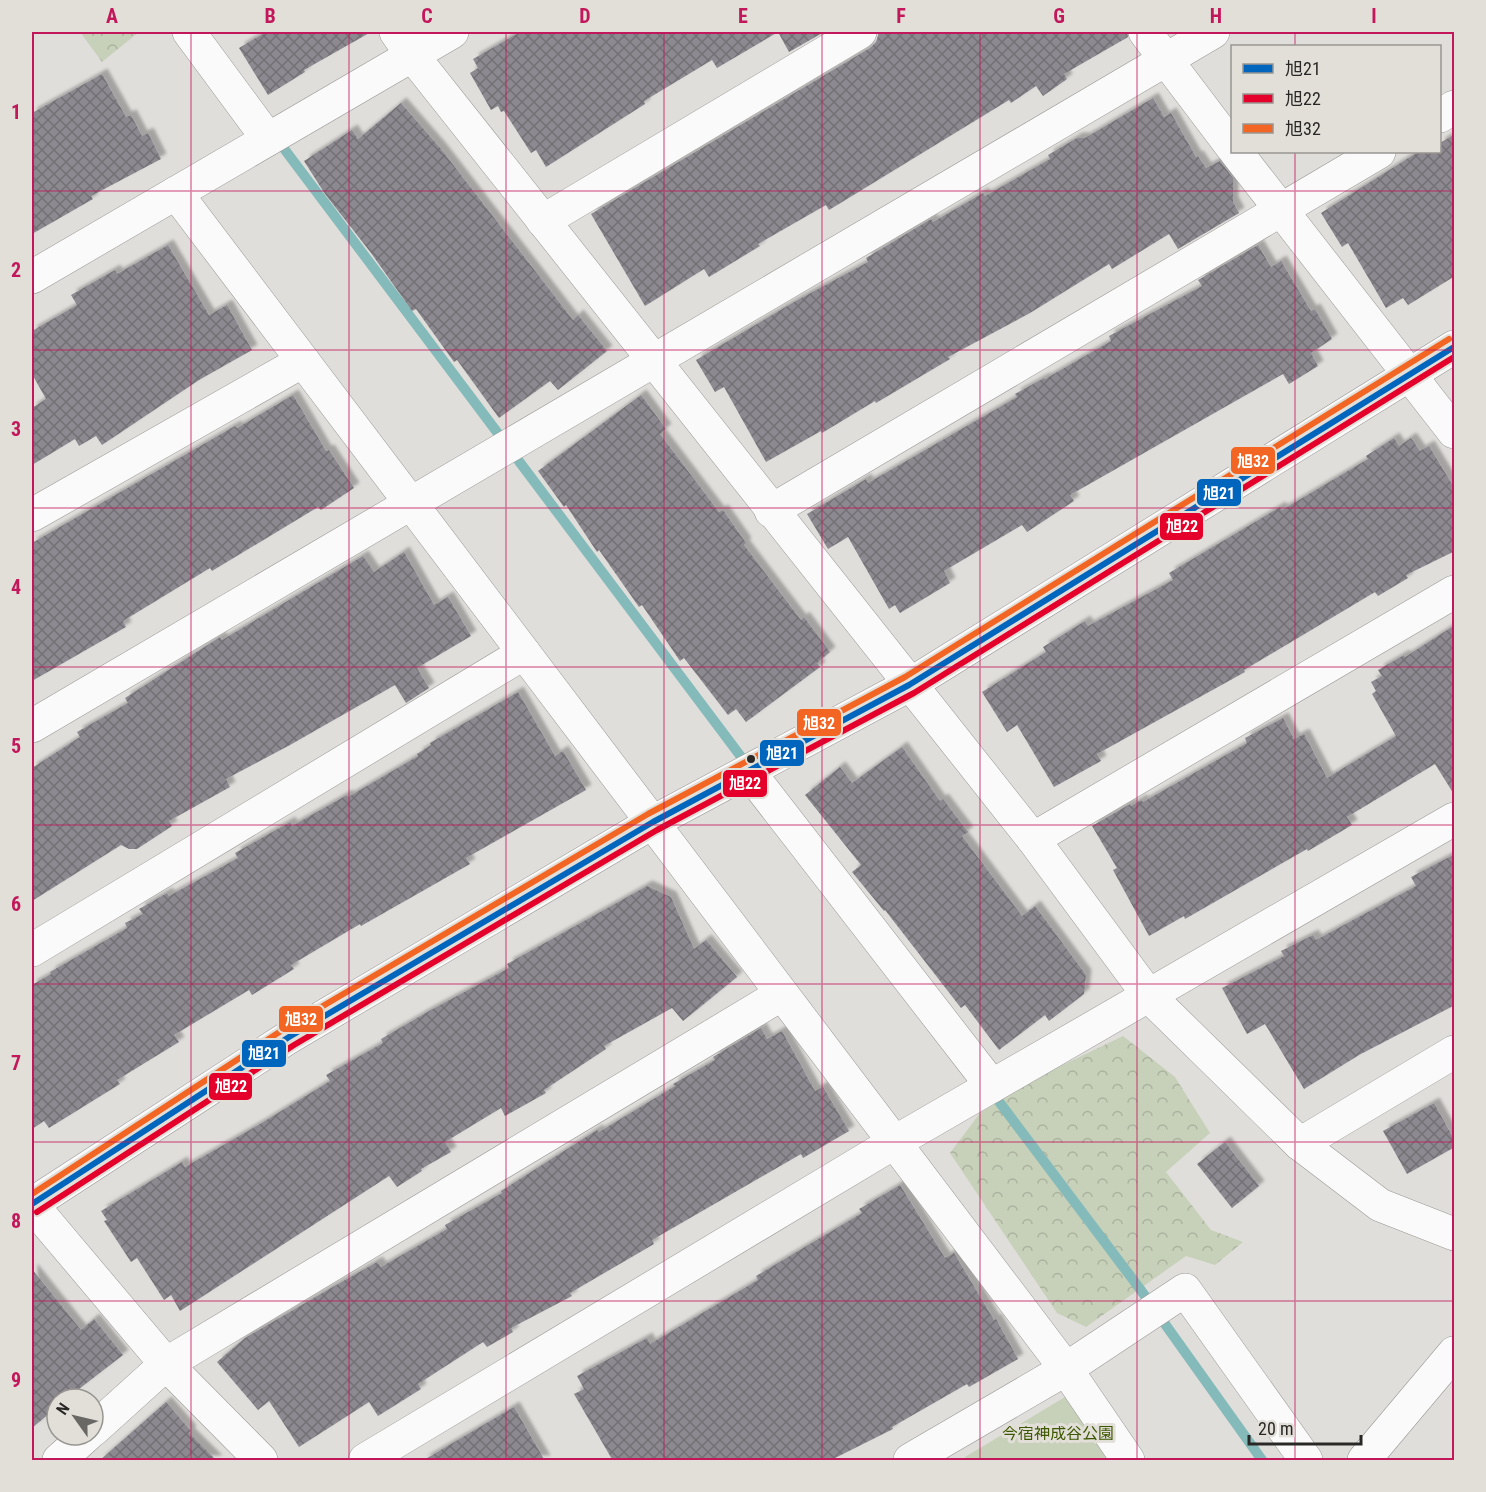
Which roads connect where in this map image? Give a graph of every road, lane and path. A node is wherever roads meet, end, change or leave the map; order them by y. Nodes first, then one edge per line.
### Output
1 (189, 32) edge
2 (452, 32) edge
3 (860, 32) edge
4 (1145, 32) edge
5 (1213, 32) edge
6 (404, 43) edge
7 (1166, 59) junction
8 (1455, 107) edge
9 (1441, 115) edge
10 (268, 139) junction
11 (1231, 144) edge
12 (1237, 153) edge
13 (1377, 153) edge
14 (176, 193) junction
15 (1280, 210) junction
16 (543, 221) junction
17 (32, 277) edge
18 (1455, 347) edge
19 (303, 361) junction
20 (655, 361) junction
21 (1410, 373) junction
22 (1455, 432) edge
23 (411, 504) junction
24 (771, 511) junction
25 (32, 516) edge
26 (1455, 592) edge
27 (524, 653) junction
28 (909, 685) junction
29 (32, 726) edge
30 (749, 772) junction
31 (1455, 819) edge
32 (653, 822) junction
33 (1033, 839) junction
34 (32, 950) edge
35 (782, 994) junction
36 (1149, 996) junction
37 (1455, 1052) edge
38 (992, 1086) junction
39 (895, 1142) junction
40 (1300, 1144) junction
41 (32, 1204) edge
42 (1455, 1234) edge
43 (1451, 1363) edge
44 (166, 1364) junction
45 (1066, 1368) junction
46 (105, 1419) edge
47 (74, 1447) edge
48 (59, 1461) edge
49 (261, 1461) edge
50 (365, 1461) edge
51 (910, 1461) edge
52 (1128, 1461) edge
53 (1306, 1461) edge
54 (1364, 1461) edge

1 - 10 street
2 - 6 street
3 - 16 street
4 - 7 street
5 - 7 street
6 - 10 street
6 - 16 street
7 - 11 street
7 - 20 street
8 - 9 street
10 - 14 street
12 - 15 street
13 - 15 street
14 - 17 street
14 - 19 street
15 - 21 street
15 - 24 street
16 - 20 street
18 - 21 street
19 - 23 street
19 - 25 street
20 - 23 street
20 - 24 street
21 - 22 street
21 - 28 street
23 - 27 street
23 - 29 street
24 - 28 street
26 - 33 street
27 - 32 street
27 - 34 street
28 - 30 street
28 - 33 street
30 - 32 street
30 - 38 street
31 - 36 street
32 - 35 street
32 - 41 street
33 - 36 street
35 - 39 street
35 - 44 street
36 - 38 street
36 - 40 street
37 - 40 street
38 - 39 street
39 - 45 street
39 - 50 street
40 - 42 street
41 - 44 street
43 - 54 street
44 - 46 street
44 - 49 street
45 - 51 street
45 - 52 street
45 - 53 street
47 - 48 street

